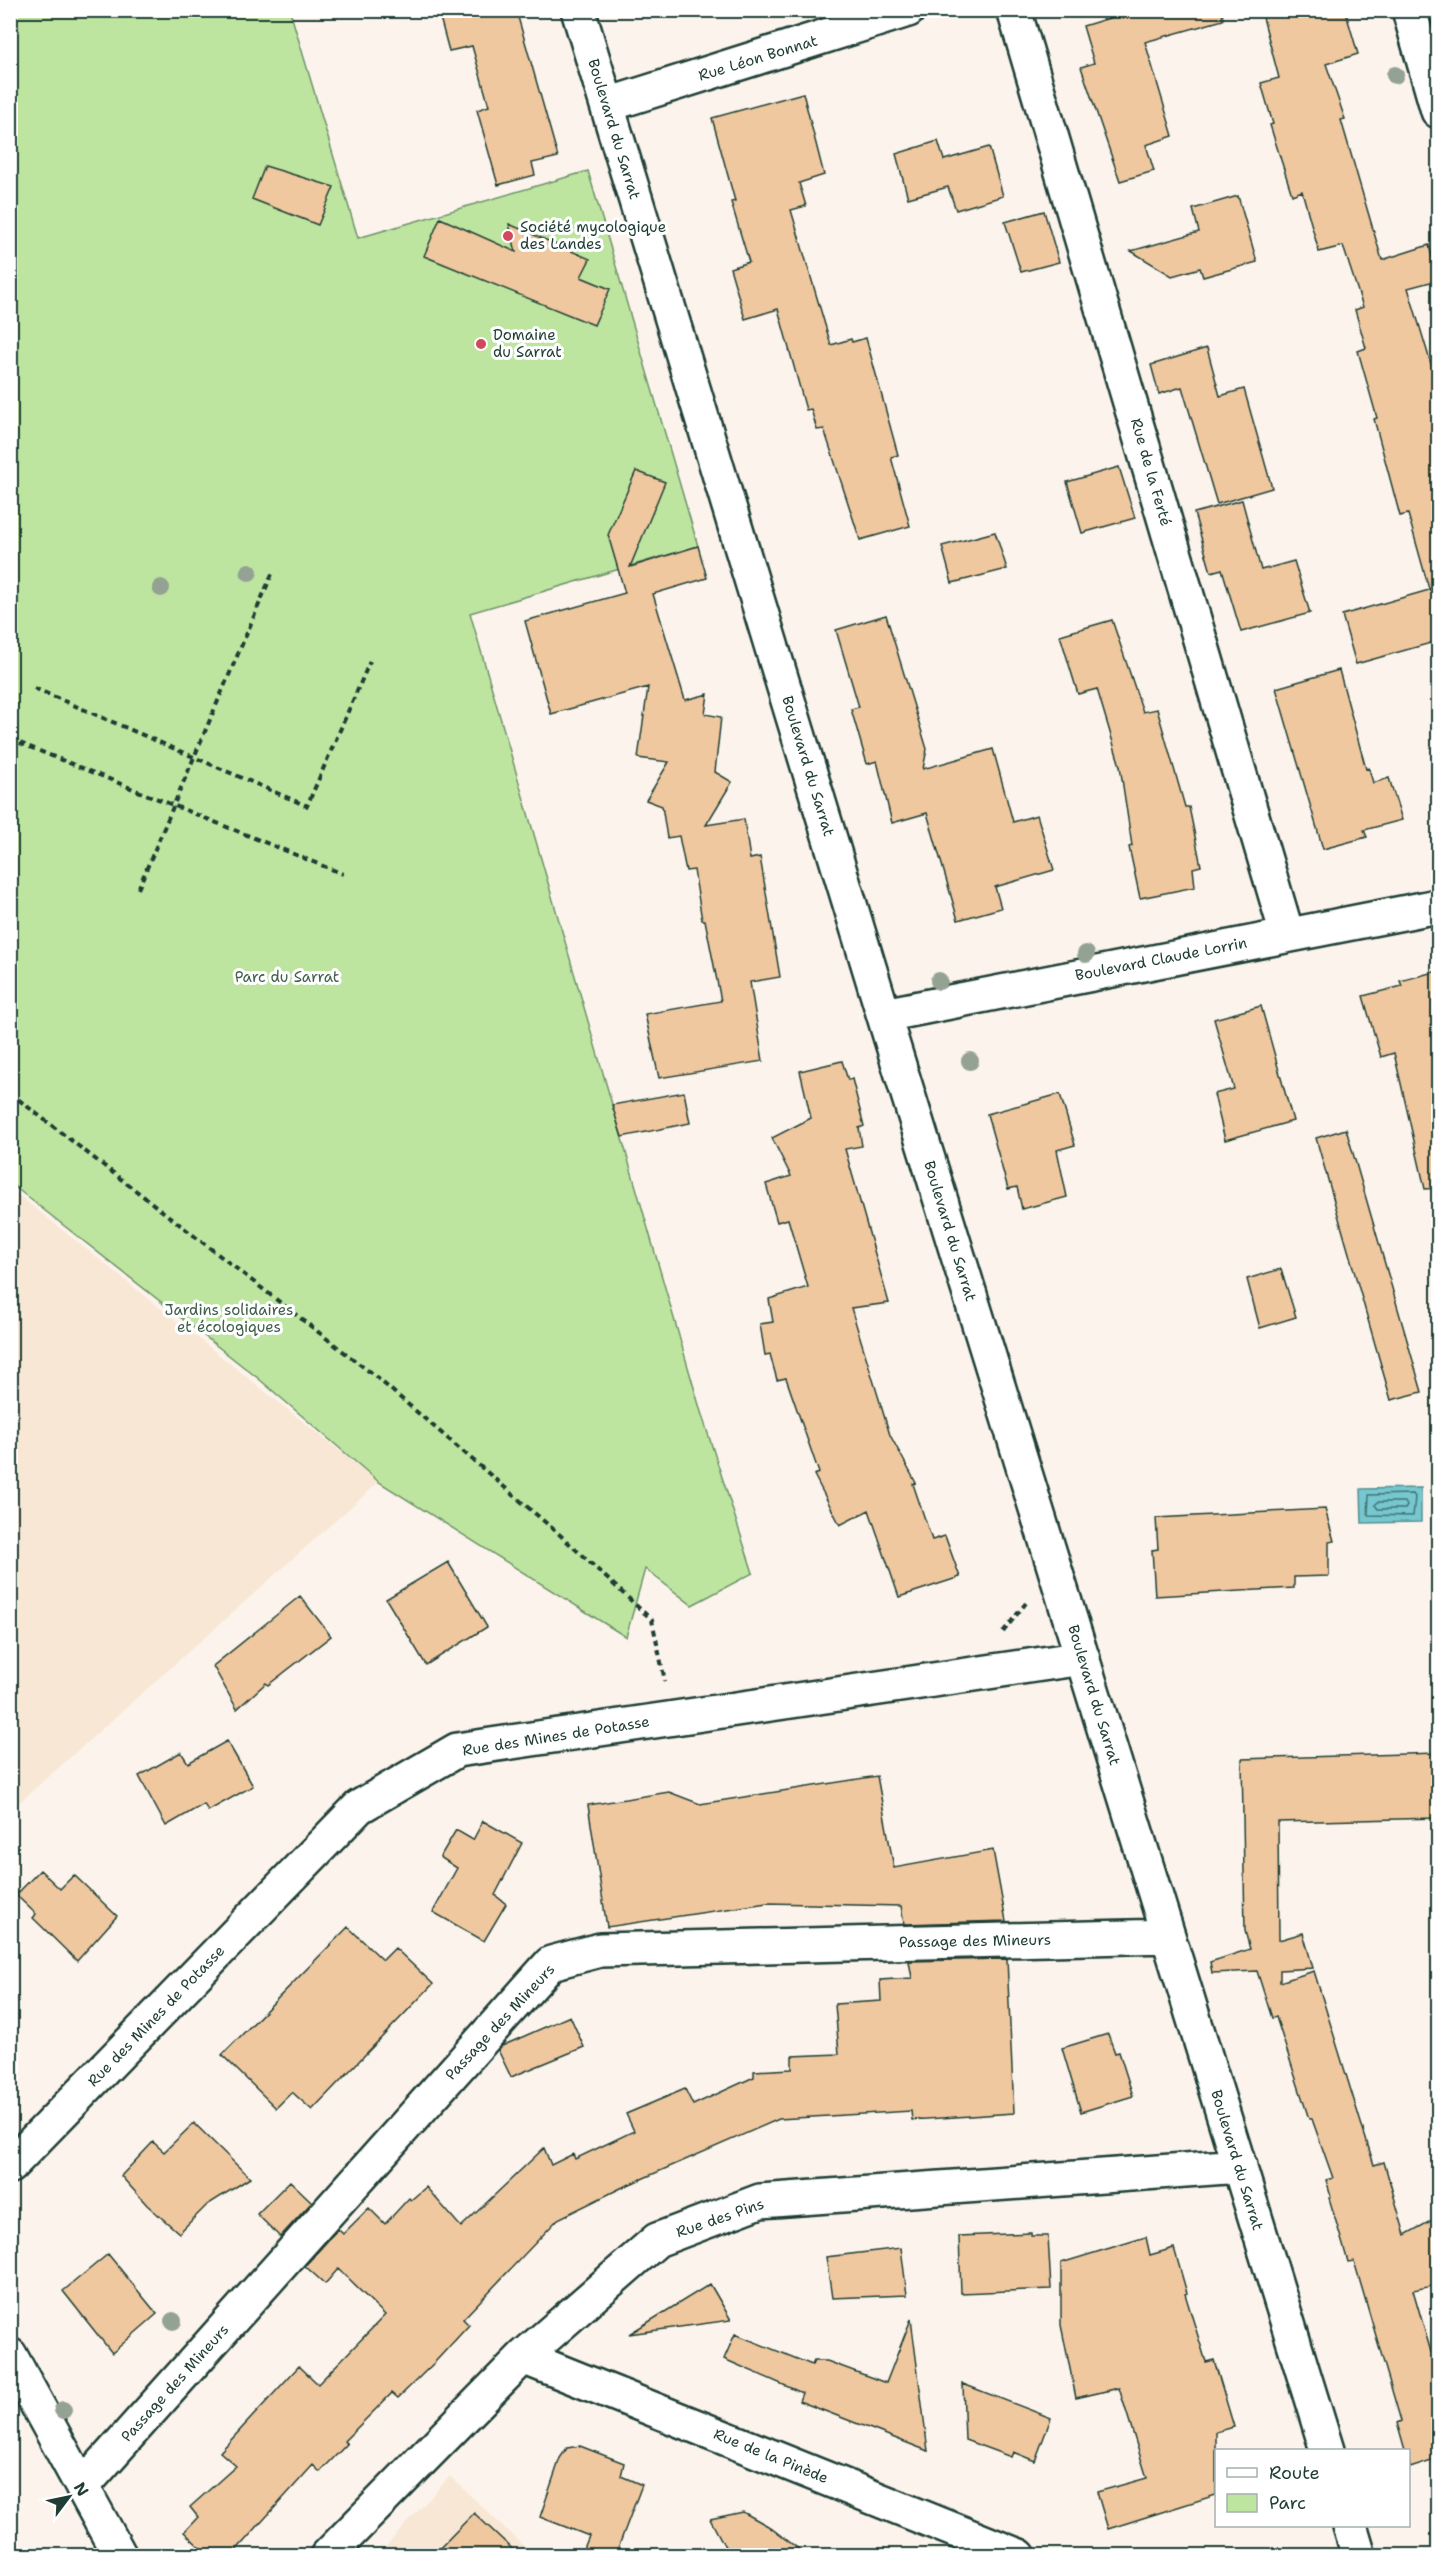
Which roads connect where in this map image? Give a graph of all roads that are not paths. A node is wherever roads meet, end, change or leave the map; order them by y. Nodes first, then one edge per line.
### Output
1 (578, 10) edge
2 (909, 10) edge
3 (1014, 10) edge
4 (1409, 10) edge
5 (607, 105) junction
6 (1438, 111) edge
7 (1438, 906) edge
8 (1287, 934) junction
9 (884, 1015) junction
10 (1083, 1658) junction
11 (1168, 1936) junction
12 (10, 2166) edge
13 (1240, 2166) junction
14 (10, 2355) edge
15 (523, 2357) junction
16 (1326, 2449) edge
17 (82, 2487) junction
18 (1350, 2527) edge
19 (120, 2556) edge
20 (327, 2556) edge
21 (1019, 2556) edge
22 (1359, 2556) edge

1 - 5 street, Boulevard du Sarrat
2 - 5 street, Rue Léon Bonnat
3 - 8 street, Rue de la Ferté
4 - 6 street
5 - 9 street, Boulevard du Sarrat
7 - 8 street, Boulevard Claude Lorrin
8 - 9 street, Boulevard Claude Lorrin
9 - 10 street, Boulevard du Sarrat
10 - 11 street, Boulevard du Sarrat
10 - 12 street, Rue des Mines de Potasse
11 - 13 street, Boulevard du Sarrat
11 - 17 street, Passage des Mineurs
13 - 15 street, Rue des Pins
13 - 16 street, Boulevard du Sarrat
14 - 17 street
15 - 20 street, Rue des Pins
15 - 21 street, Rue de la Pinède
17 - 19 street
18 - 22 street

